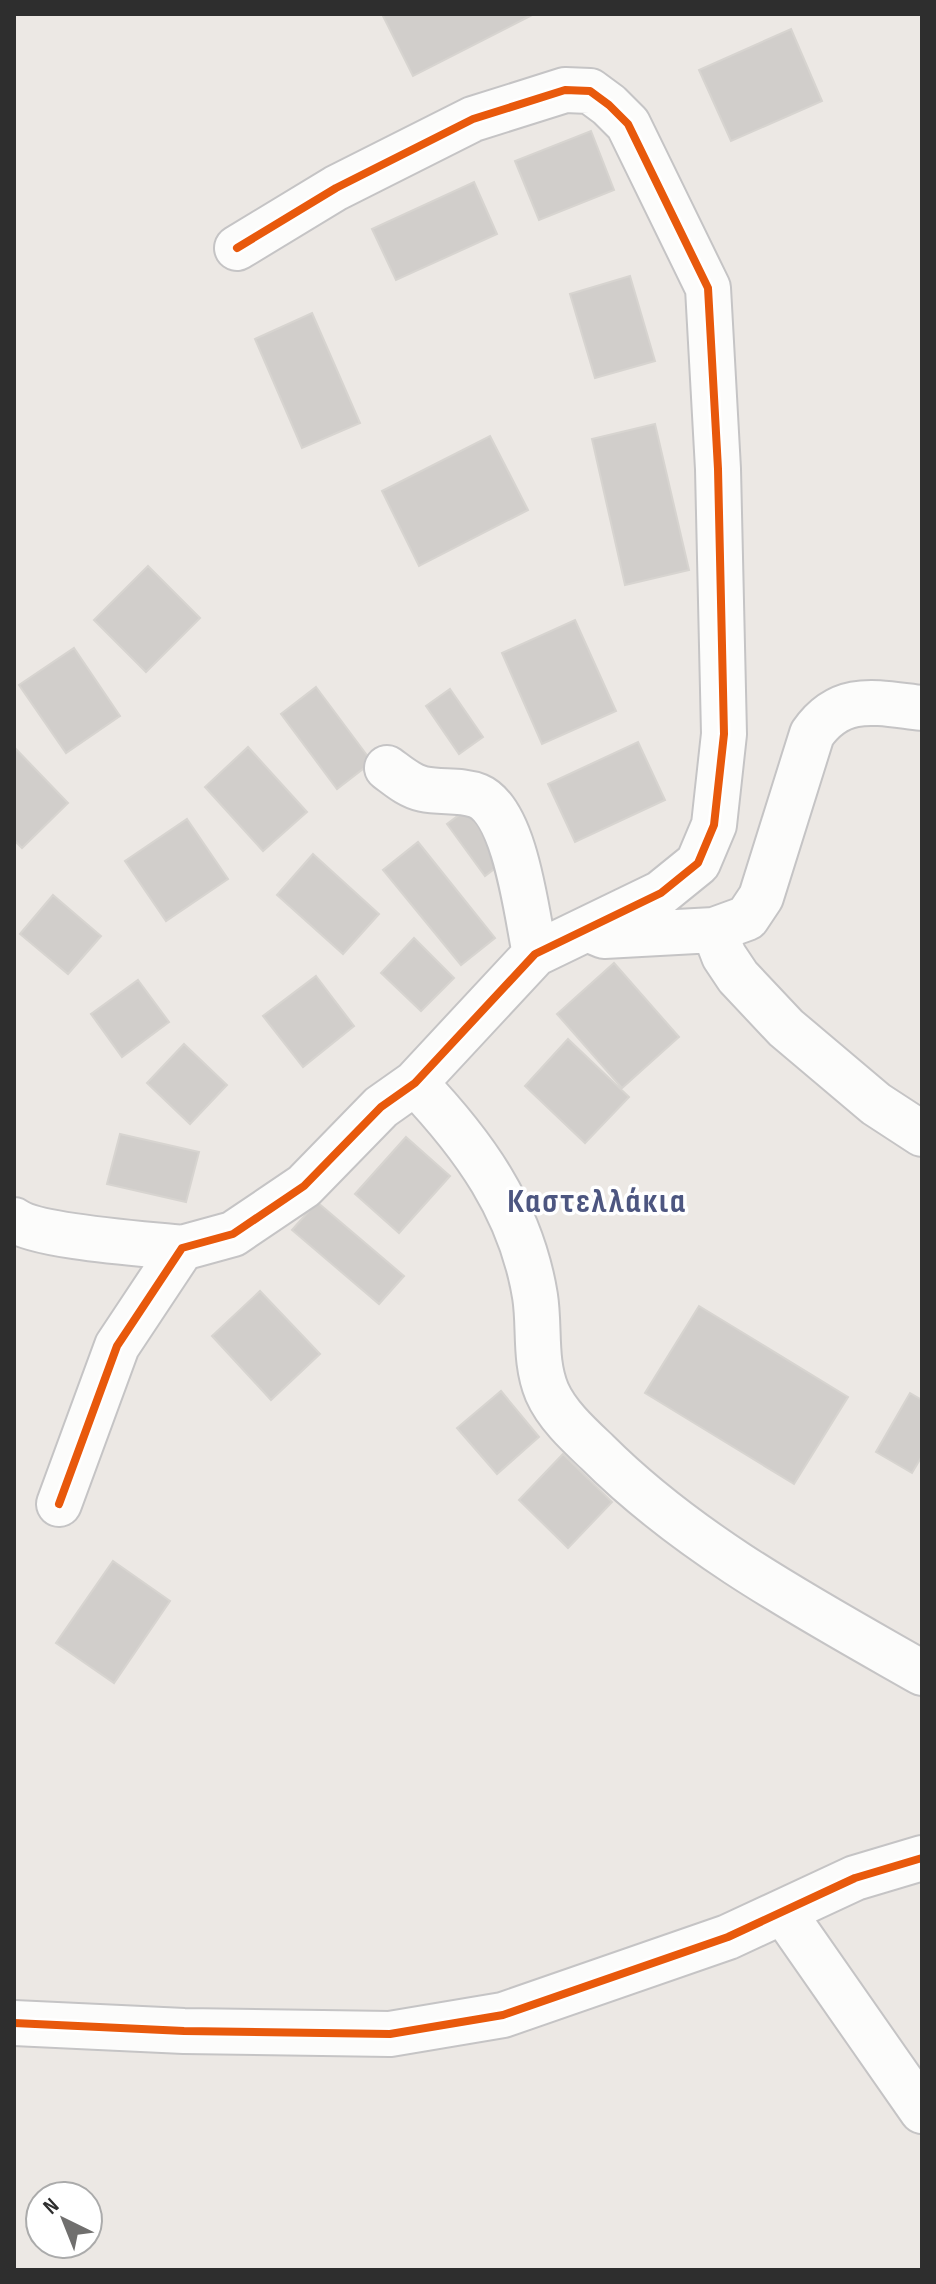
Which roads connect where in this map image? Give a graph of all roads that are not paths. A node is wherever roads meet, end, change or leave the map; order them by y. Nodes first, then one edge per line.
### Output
1 (237, 248) dead end
2 (922, 708) edge
3 (387, 768) dead end
4 (587, 929) junction
5 (714, 930) junction
6 (535, 954) junction
7 (415, 1083) junction
8 (922, 1134) edge
9 (14, 1220) edge
10 (182, 1248) junction
11 (59, 1504) dead end
12 (922, 1673) edge
13 (922, 1858) edge
14 (784, 1913) junction
15 (14, 2023) edge
16 (922, 2111) edge

1 - 4 street
2 - 5 street
3 - 6 street
4 - 5 street
4 - 6 street
5 - 8 street
6 - 7 street
7 - 10 street
7 - 12 street
9 - 10 street
10 - 11 street
13 - 14 street
14 - 15 street
14 - 16 street

